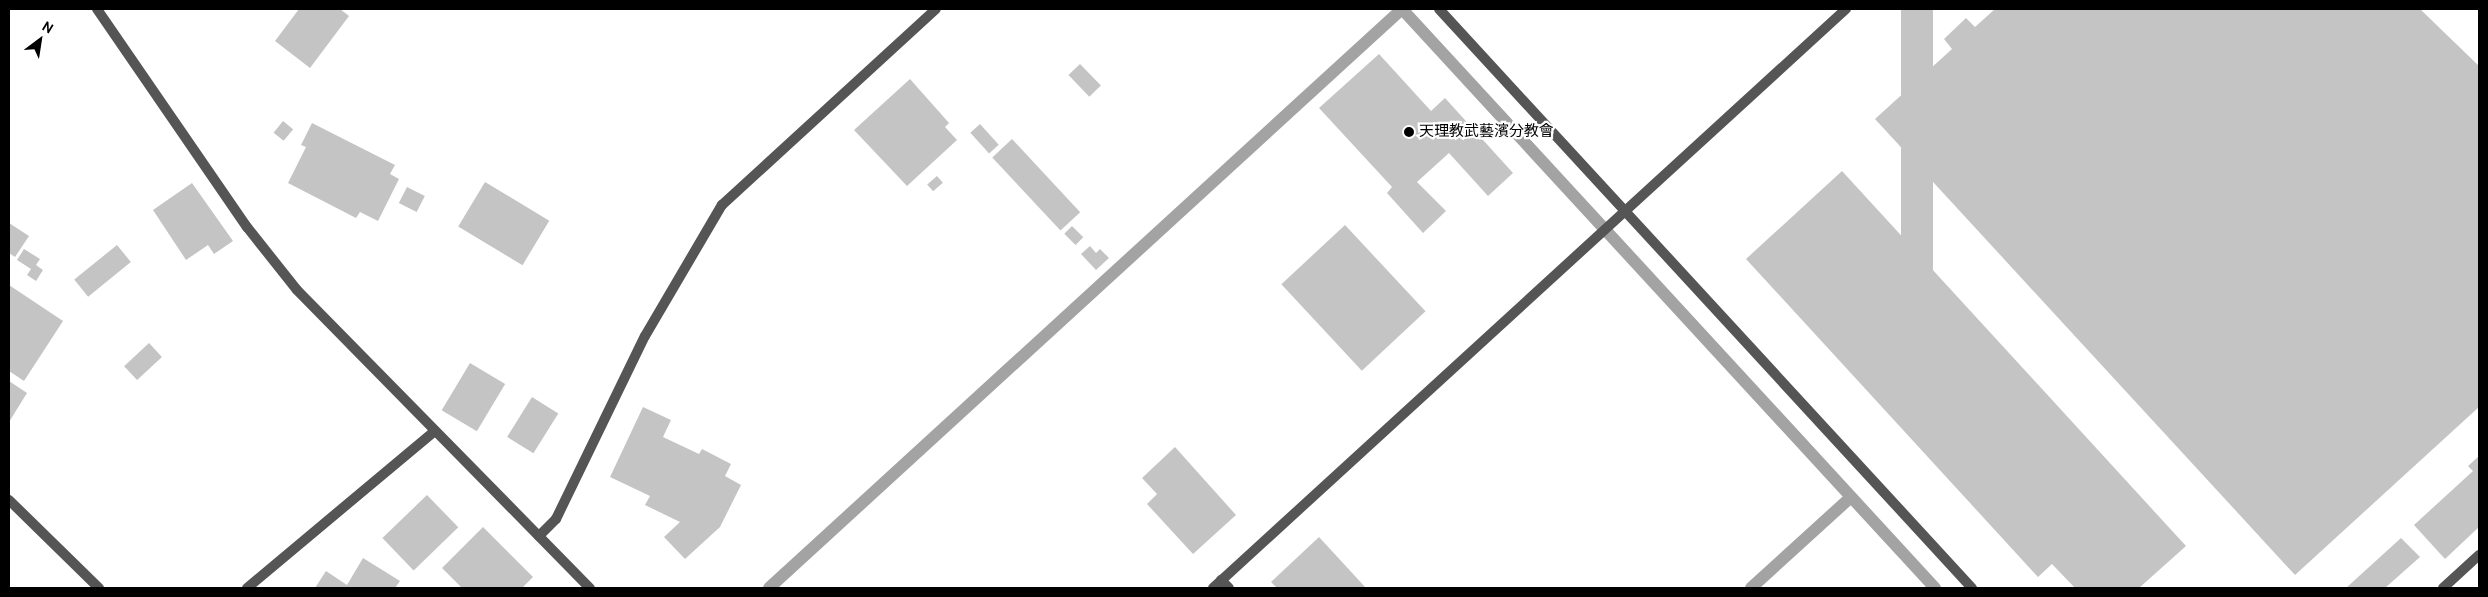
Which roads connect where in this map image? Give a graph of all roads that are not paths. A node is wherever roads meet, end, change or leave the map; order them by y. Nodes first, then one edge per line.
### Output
1 (97, 9) edge
2 (936, 9) edge
3 (1439, 9) edge
4 (1846, 9) edge
5 (1625, 211) junction
6 (435, 431) junction
7 (9, 500) edge
8 (539, 536) junction
9 (2479, 555) edge
10 (1225, 584) edge
11 (99, 588) edge
12 (247, 588) edge
13 (590, 588) edge
14 (1213, 588) edge
15 (1972, 588) edge
16 (2443, 588) edge

1 - 6 street
2 - 8 street
3 - 5 street
4 - 5 street
5 - 10 street
5 - 15 street
6 - 8 street
6 - 12 street
7 - 11 street
8 - 13 street
9 - 16 street
10 - 14 street

